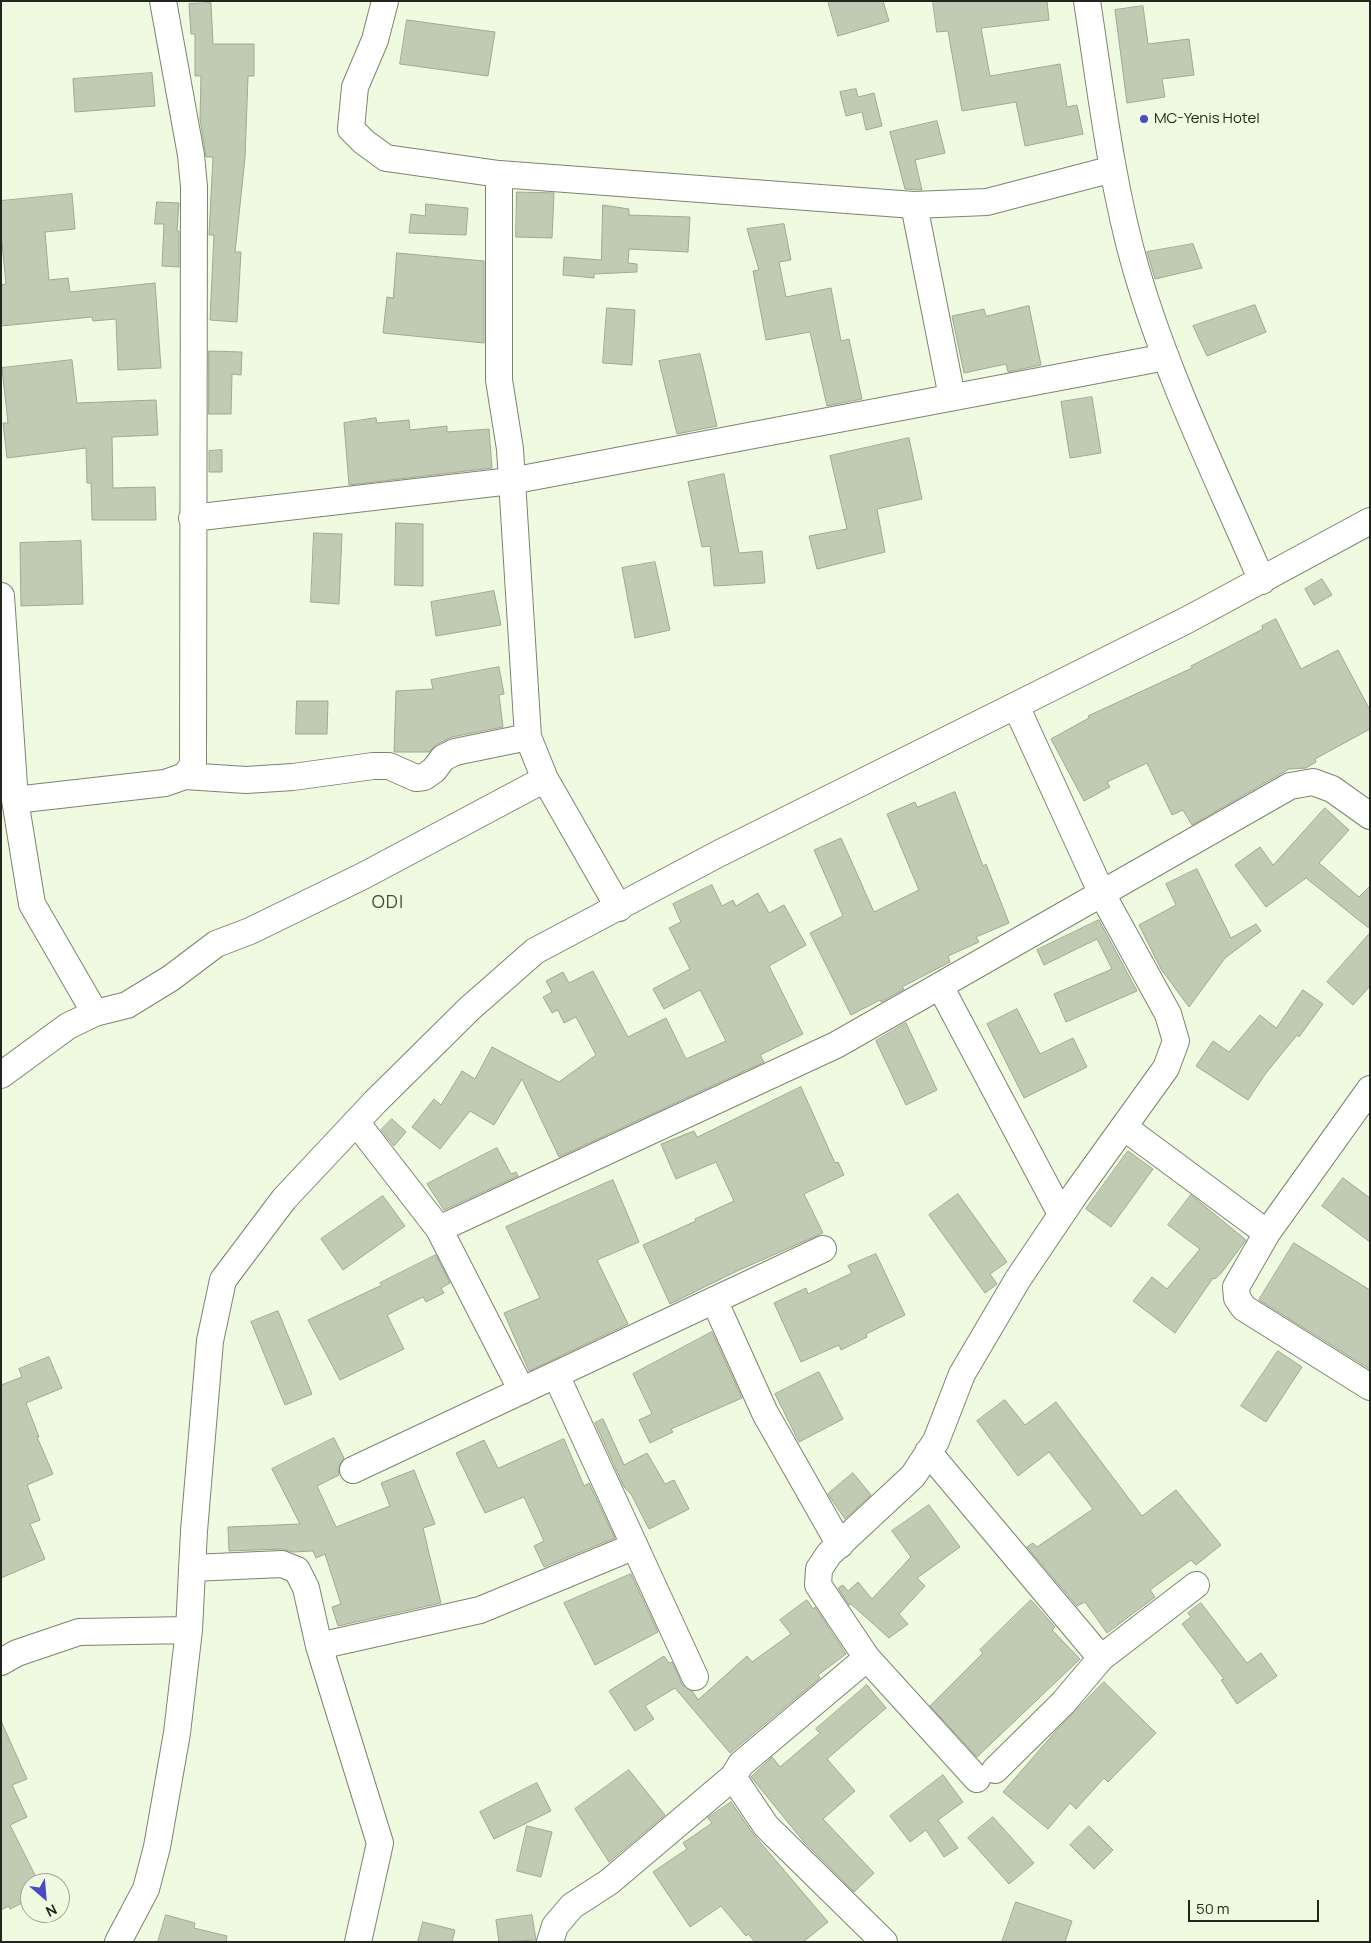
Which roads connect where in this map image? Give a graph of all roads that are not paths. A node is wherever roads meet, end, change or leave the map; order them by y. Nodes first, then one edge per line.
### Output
1 (163, 1) edge
2 (385, 1) edge
3 (1087, 1) edge
4 (1113, 169) junction
5 (498, 174) junction
6 (914, 204) junction
7 (1166, 357) junction
8 (952, 397) junction
9 (511, 481) junction
10 (192, 518) junction
11 (1370, 520) edge
12 (1262, 581) junction
13 (1, 596) edge
14 (1016, 706) junction
15 (528, 737) junction
16 (185, 776) junction
17 (545, 780) junction
18 (15, 800) junction
19 (1370, 816) edge
20 (1102, 894) junction
21 (619, 908) junction
22 (940, 986) junction
23 (95, 1013) junction
24 (1, 1075) edge
25 (1370, 1089) edge
26 (356, 1122) junction
27 (1125, 1128) junction
28 (1061, 1214) junction
29 (439, 1228) junction
30 (1267, 1233) junction
31 (823, 1248) dead end
32 (714, 1300) junction
33 (556, 1374) junction
34 (1370, 1387) edge
35 (522, 1391) junction
36 (928, 1452) junction
37 (354, 1470) dead end
38 (840, 1545) junction
39 (635, 1546) junction
40 (192, 1568) junction
41 (1196, 1585) dead end
42 (189, 1630) junction
43 (319, 1646) junction
44 (867, 1658) junction
45 (1101, 1658) junction
46 (1, 1662) edge
47 (695, 1677) dead end
48 (733, 1776) junction
49 (118, 1942) edge
50 (358, 1942) edge
51 (550, 1942) edge
52 (884, 1942) edge

1 - 10 street
2 - 5 street
3 - 4 street
4 - 6 street
4 - 7 street
5 - 6 street
5 - 9 street
6 - 8 street
7 - 8 street
7 - 12 street
8 - 9 street
9 - 10 street
9 - 15 street
10 - 16 street
11 - 12 street
12 - 14 street
13 - 18 street
14 - 20 street
14 - 21 street
15 - 16 street
15 - 17 street
16 - 18 street
17 - 21 street
17 - 23 street
18 - 23 street
19 - 20 street
20 - 22 street
20 - 27 street
21 - 26 street
22 - 28 street
22 - 29 street
23 - 24 street
25 - 30 street
26 - 29 street
26 - 40 street
27 - 28 street
27 - 30 street
28 - 36 street
29 - 35 street
30 - 34 street
31 - 32 street
32 - 33 street
32 - 38 street
33 - 35 street
33 - 39 street
35 - 37 street
36 - 38 street
36 - 45 street
38 - 44 street
39 - 43 street
39 - 47 street
40 - 42 street
40 - 43 street
41 - 45 street
42 - 46 street
42 - 49 street
43 - 50 street
44 - 45 street
44 - 48 street
48 - 51 street
48 - 52 street

